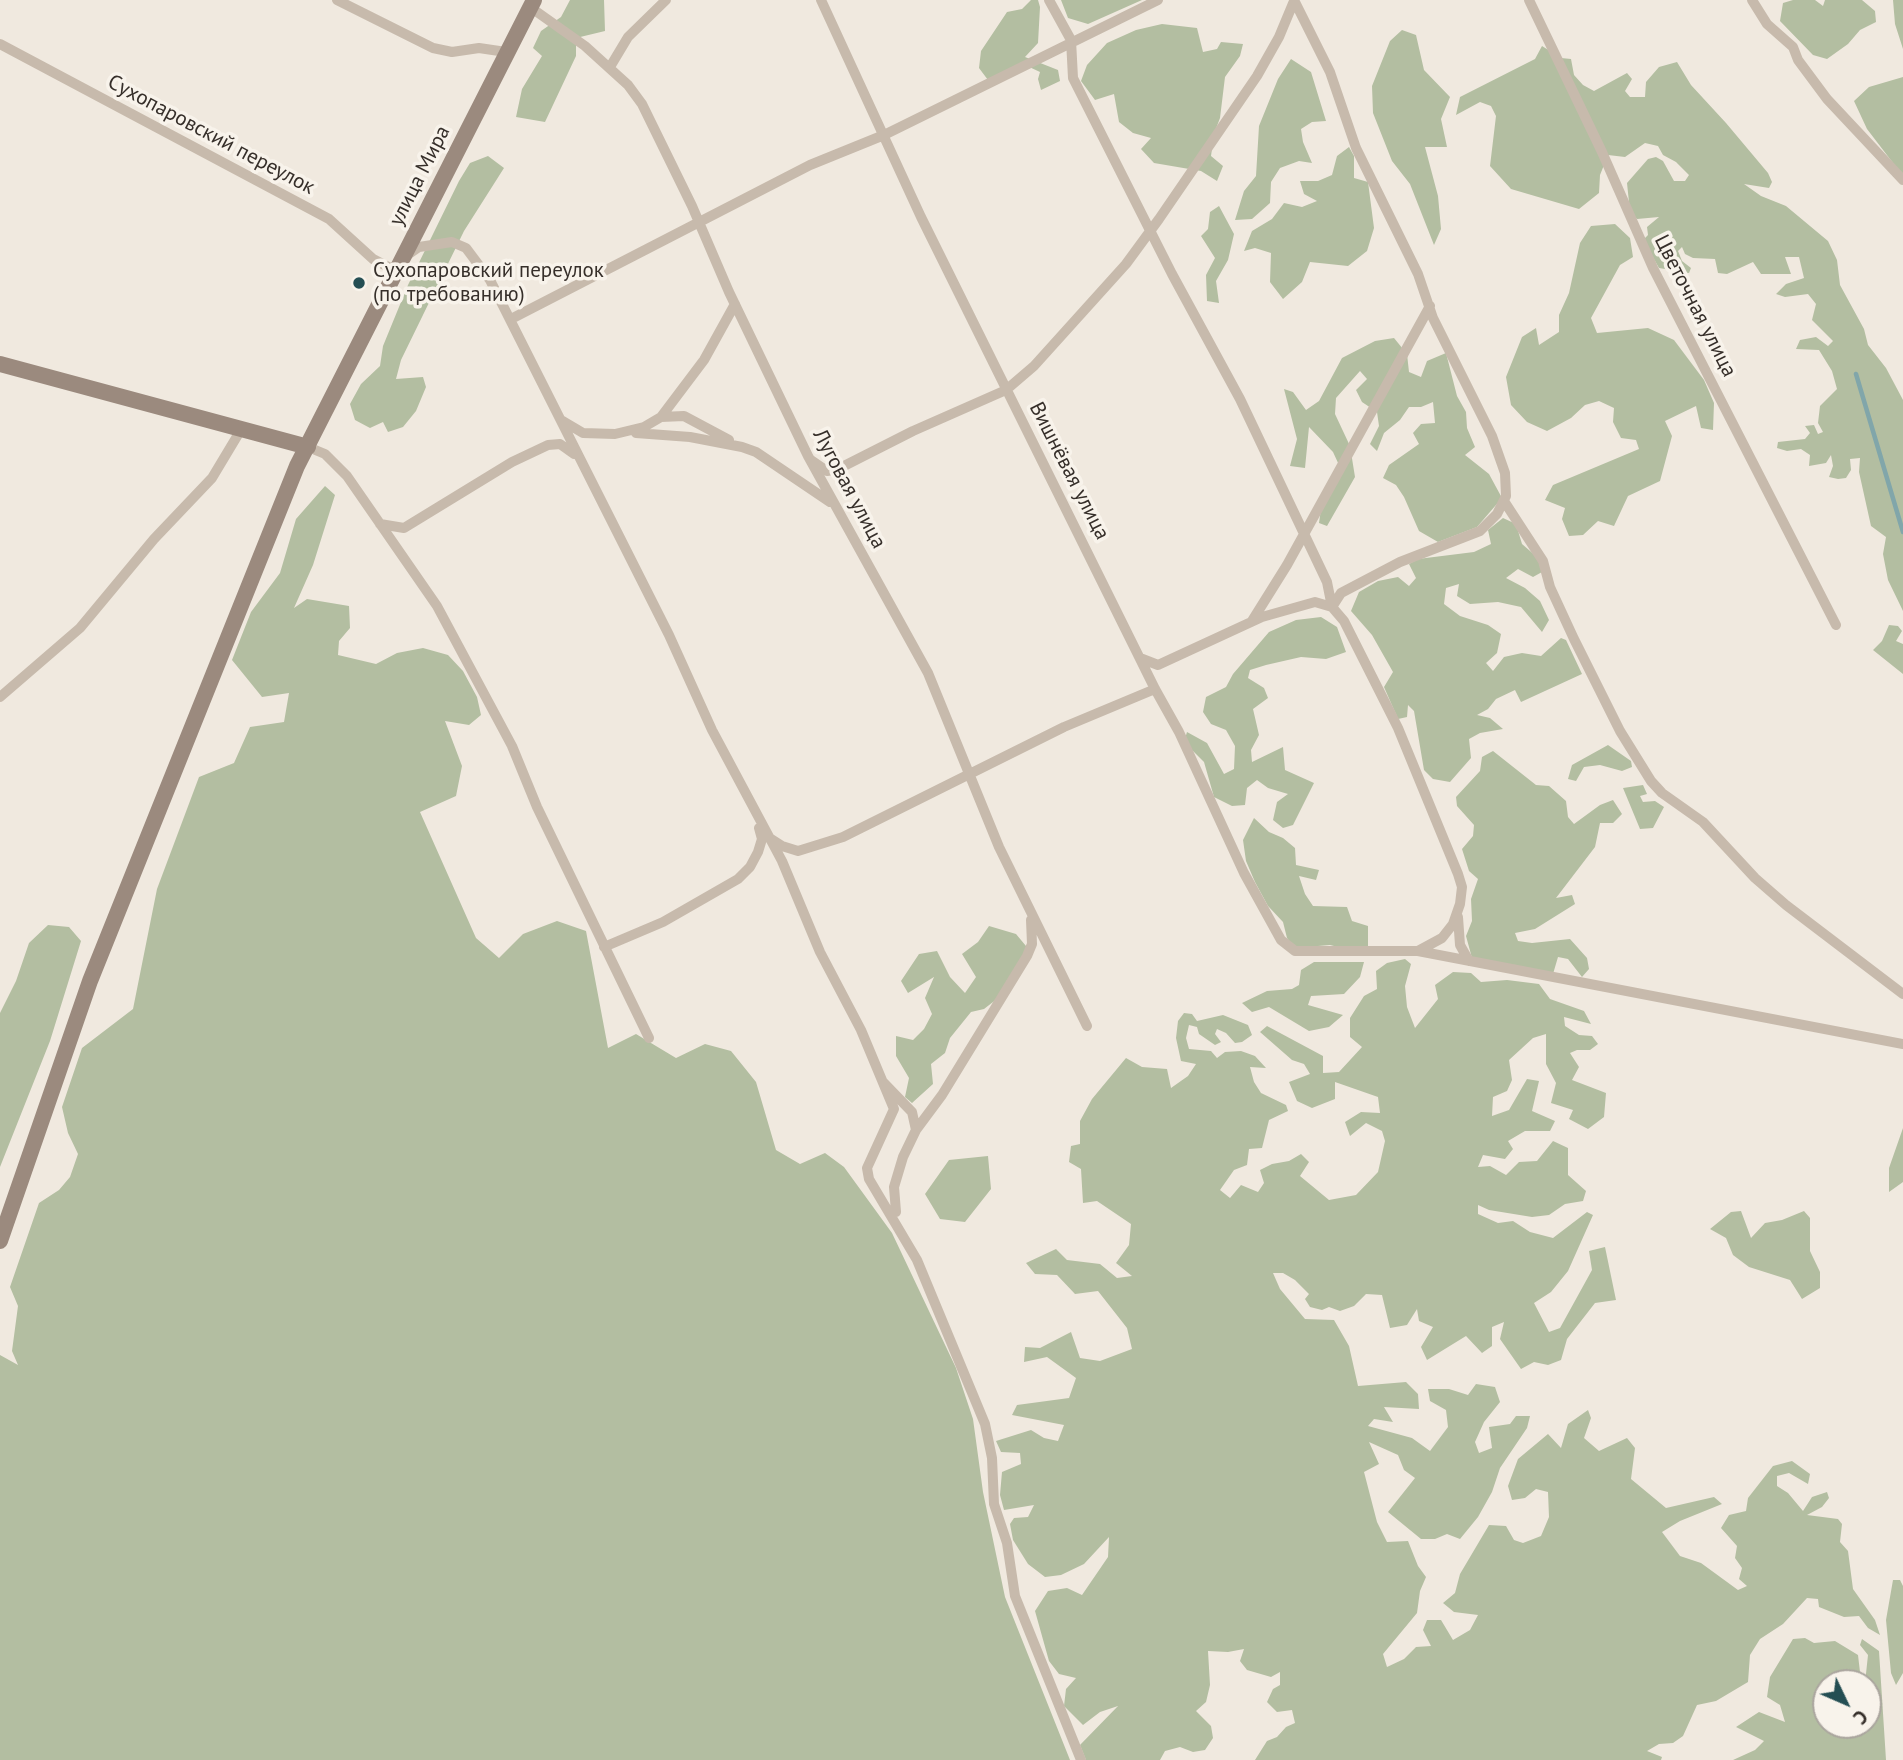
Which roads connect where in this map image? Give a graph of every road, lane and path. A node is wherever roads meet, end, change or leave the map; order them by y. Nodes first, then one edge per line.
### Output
1 (337, 0) edge
2 (666, 0) edge
3 (821, 0) edge
4 (1049, 0) edge
5 (1158, 0) edge
6 (1294, 0) edge
7 (1529, 0) edge
8 (1752, 0) edge
9 (532, 4) edge
10 (1071, 40) junction
11 (0, 44) edge
12 (506, 52) junction
13 (610, 67) junction
14 (884, 135) junction
15 (1903, 180) edge
16 (699, 221) junction
17 (1152, 229) junction
18 (399, 265) junction
19 (735, 304) junction
20 (1430, 306) junction
21 (511, 319) junction
22 (0, 363) edge
23 (1006, 390) junction
24 (557, 416) junction
25 (661, 416) junction
26 (242, 428) junction
27 (625, 433) junction
28 (308, 446) junction
29 (742, 447) junction
30 (808, 456) junction
31 (583, 463) junction
32 (1504, 501) junction
33 (832, 503) junction
34 (380, 524) junction
35 (1303, 533) junction
36 (1332, 607) junction
37 (1252, 621) junction
38 (1836, 625) dead end
39 (1140, 658) junction
40 (1155, 689) junction
41 (0, 697) edge
42 (968, 773) junction
43 (756, 815) junction
44 (769, 837) junction
45 (1460, 904) junction
46 (1029, 911) junction
47 (604, 947) junction
48 (1418, 951) junction
49 (1469, 961) junction
50 (1903, 994) edge
51 (1087, 1026) dead end
52 (649, 1038) dead end
53 (1903, 1044) edge
54 (881, 1080) junction
55 (916, 1130) junction
56 (902, 1231) junction
57 (0, 1241) edge
58 (1081, 1760) edge

1 - 12 street
2 - 13 street
3 - 14 street, Вишнёвая улица
4 - 10 street
5 - 10 street
6 - 17 street
6 - 20 street
7 - 38 street, Цветочная улица
8 - 15 street
9 - 12 street, улица Мира
9 - 13 street, Луговая улица
10 - 14 street
10 - 17 street
11 - 18 street, Сухопаровский переулок
12 - 18 street, улица Мира
13 - 16 street, Луговая улица
14 - 16 street
14 - 23 street, Вишнёвая улица
16 - 19 street, Луговая улица
16 - 21 street
17 - 23 street
17 - 35 street
18 - 21 street
18 - 28 street, улица Мира
19 - 25 street
19 - 30 street, Луговая улица
20 - 32 street
20 - 35 street
21 - 24 street
22 - 26 street
23 - 30 street
23 - 39 street, Вишнёвая улица
24 - 27 street
24 - 31 street
25 - 27 street
25 - 29 street
26 - 28 street
26 - 41 street
27 - 29 street
28 - 34 street
28 - 57 street, улица Мира
29 - 33 street
30 - 33 street, Луговая улица
31 - 34 street
31 - 43 street
32 - 36 street
32 - 50 street
33 - 42 street, Луговая улица
34 - 47 street
35 - 36 street
35 - 37 street
36 - 37 street
36 - 45 street
37 - 39 street
39 - 40 street, Вишнёвая улица
40 - 42 street
40 - 48 street, Вишнёвая улица
42 - 44 street
42 - 46 street, Луговая улица
43 - 44 street
43 - 47 street
44 - 54 street
45 - 48 street
45 - 49 street
46 - 51 street, Луговая улица
46 - 55 street
47 - 52 street
48 - 49 street
49 - 53 street
54 - 55 street
54 - 56 street
55 - 56 street
56 - 58 street

